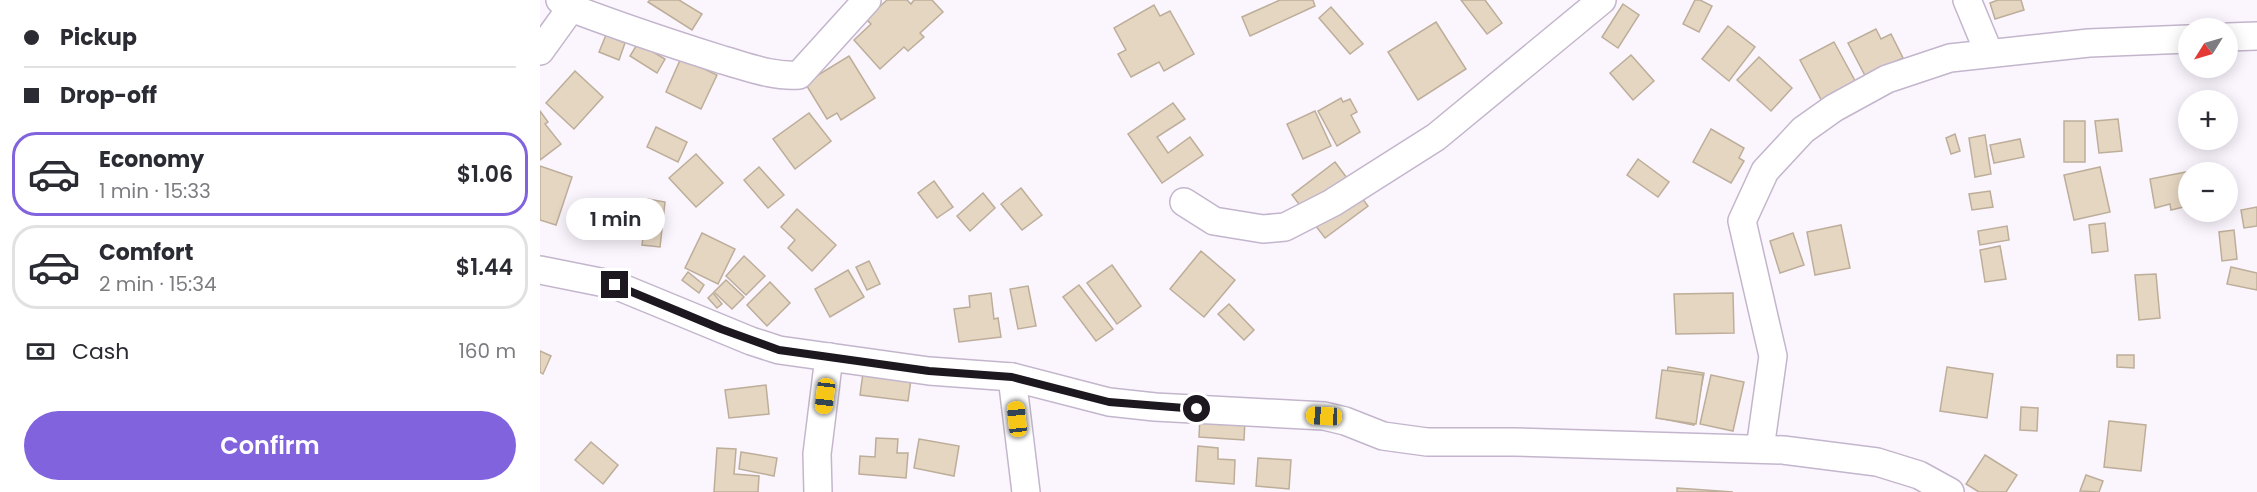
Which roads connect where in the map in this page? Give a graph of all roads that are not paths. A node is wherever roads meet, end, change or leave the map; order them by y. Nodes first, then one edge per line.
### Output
1 (867, 0) edge
2 (1602, 0) edge
3 (1967, 0) edge
4 (565, 4) edge
5 (2257, 36) edge
6 (2238, 37) edge
7 (2178, 39) edge
8 (540, 51) edge
9 (1989, 53) junction
10 (1184, 202) dead end
11 (540, 270) edge
12 (829, 357) junction
13 (1012, 377) junction
14 (1760, 449) junction
15 (818, 492) edge
16 (1026, 492) edge
17 (1950, 492) edge

1 - 4 street
2 - 10 street
3 - 9 street
4 - 8 street
5 - 6 street
7 - 9 street
9 - 14 street
11 - 12 street
12 - 13 street
12 - 15 street
13 - 14 street
13 - 16 street
14 - 17 street

